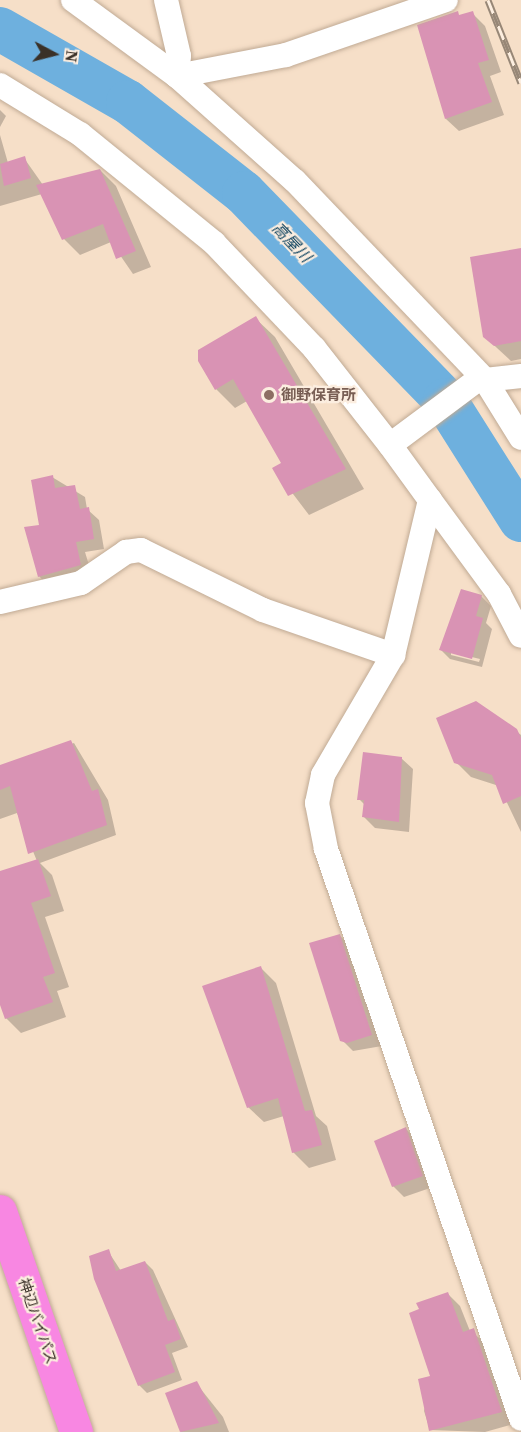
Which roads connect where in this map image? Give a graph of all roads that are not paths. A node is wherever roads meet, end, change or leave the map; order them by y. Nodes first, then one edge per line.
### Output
1 (73, 0) edge
2 (166, 0) edge
3 (446, 0) edge
4 (177, 76) junction
5 (0, 85) edge
6 (521, 376) edge
7 (478, 382) junction
8 (521, 438) edge
9 (394, 442) junction
10 (430, 500) junction
11 (0, 602) edge
12 (521, 636) edge
13 (393, 655) junction
14 (0, 1211) edge
15 (520, 1410) edge
16 (76, 1432) edge

1 - 4 street
2 - 4 street
3 - 4 street
4 - 7 street
5 - 9 street
6 - 7 street
7 - 8 street
7 - 9 street
9 - 10 street
10 - 12 street
10 - 13 street
11 - 13 street
13 - 15 street
14 - 16 highway, 神辺バイパス

